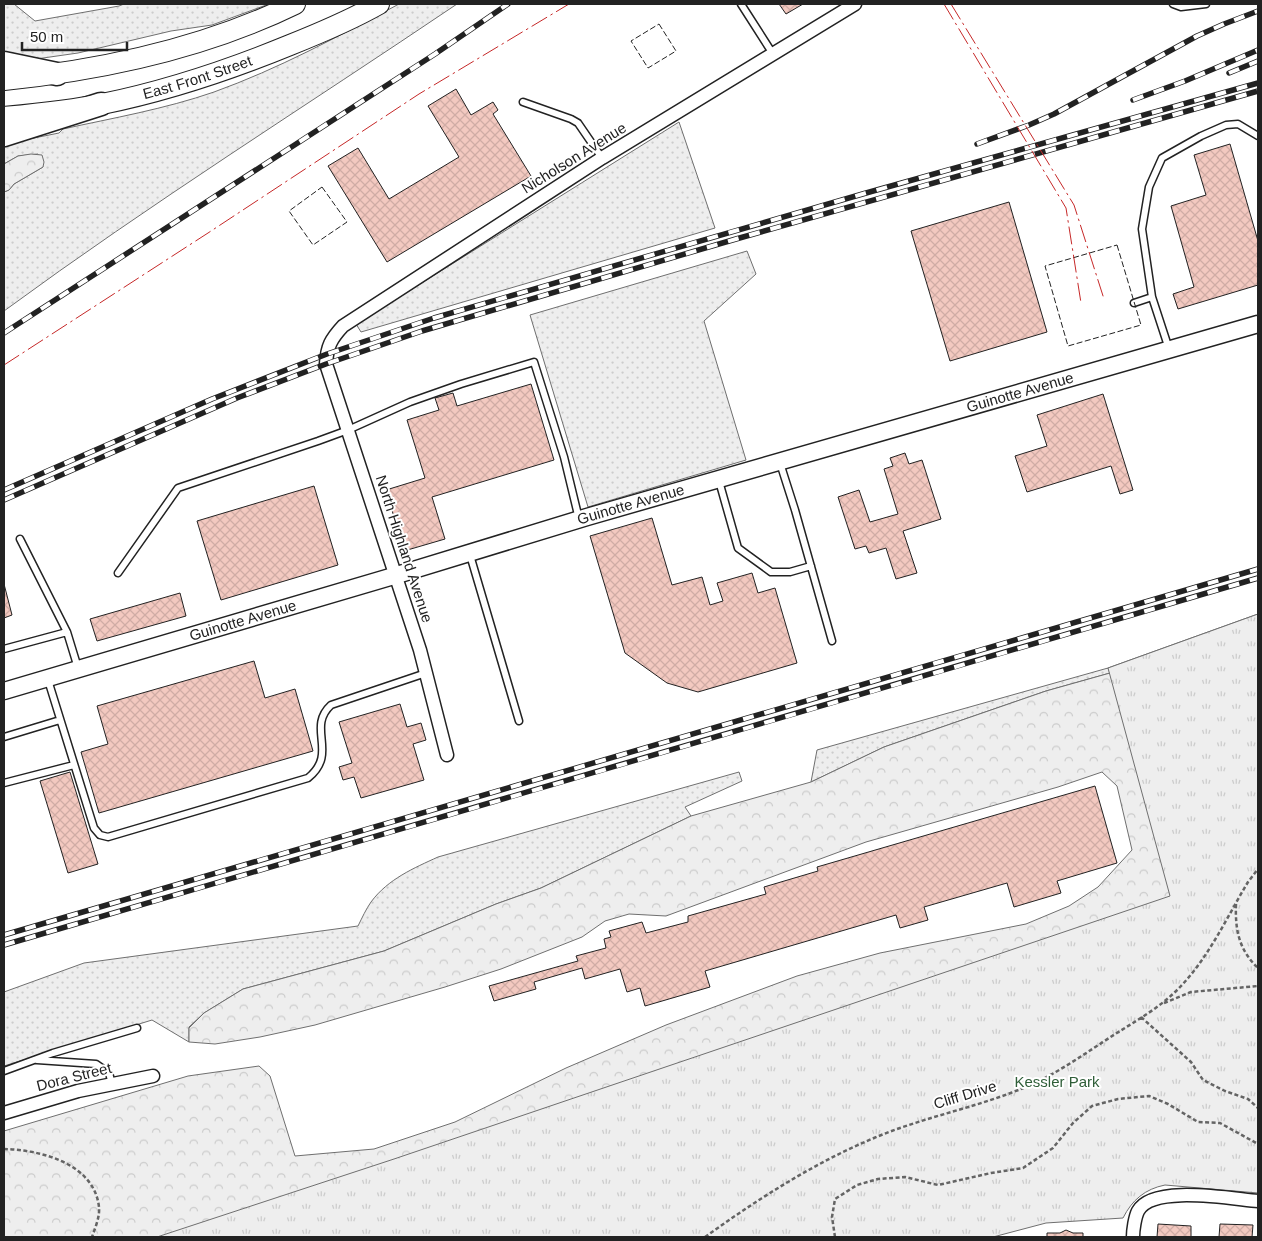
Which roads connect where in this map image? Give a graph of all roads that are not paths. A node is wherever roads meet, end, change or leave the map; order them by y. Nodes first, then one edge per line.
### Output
1 (295, 4) edge
2 (379, 4) edge
3 (741, 4) edge
4 (855, 4) edge
5 (1173, 4) edge
6 (1206, 4) edge
7 (773, 54) junction
8 (4, 63) edge
9 (57, 74) junction
10 (4, 80) edge
11 (523, 102) dead end
12 (101, 104) junction
13 (4, 118) edge
14 (4, 136) edge
15 (1258, 136) edge
16 (602, 158) junction
17 (1152, 297) junction
18 (1134, 303) dead end
19 (1258, 324) edge
20 (1169, 350) junction
21 (327, 354) joint
22 (348, 430) junction
23 (780, 462) junction
24 (718, 479) junction
25 (579, 520) junction
26 (20, 539) dead end
27 (469, 554) junction
28 (811, 566) junction
29 (118, 572) dead end
30 (397, 575) junction
31 (67, 632) junction
32 (832, 641) dead end
33 (4, 649) edge
34 (78, 669) junction
35 (426, 673) junction
36 (47, 678) junction
37 (4, 691) edge
38 (60, 720) junction
39 (519, 721) dead end
40 (4, 737) edge
41 (447, 754) dead end
42 (74, 765) junction
43 (4, 783) edge
44 (137, 1028) dead end
45 (35, 1060) junction
46 (4, 1071) edge
47 (153, 1076) dead end
48 (112, 1084) junction
49 (4, 1113) edge
50 (1258, 1201) edge
51 (1133, 1237) edge

1 - 9 main road
2 - 12 main road, East Front Street
3 - 7 lane
4 - 7 street, Nicholson Avenue
5 - 6 lane
7 - 16 street, Nicholson Avenue
8 - 9 highway
9 - 10 main road
11 - 16 lane
12 - 13 main road, East Front Street
12 - 14 highway
15 - 17 lane
16 - 21 street, Nicholson Avenue
17 - 18 lane
17 - 20 lane
19 - 20 street, Guinotte Avenue
20 - 23 street, Guinotte Avenue
21 - 22 street, North Highland Avenue
22 - 25 lane
22 - 29 lane
22 - 30 street, North Highland Avenue
23 - 24 street, Guinotte Avenue
23 - 28 lane
24 - 25 street, Guinotte Avenue
24 - 28 lane
25 - 27 street, Guinotte Avenue
26 - 31 lane
27 - 30 street, Guinotte Avenue
27 - 39 lane
28 - 32 lane
30 - 34 street, Guinotte Avenue
30 - 35 street, North Highland Avenue
31 - 33 lane
31 - 34 lane
34 - 36 street, Guinotte Avenue
35 - 41 street, North Highland Avenue
35 - 42 lane
36 - 37 street, Guinotte Avenue
36 - 38 lane
38 - 40 lane
38 - 42 lane
42 - 43 lane
44 - 45 lane
45 - 46 lane
45 - 48 lane
47 - 48 street, Dora Street
48 - 49 street, Dora Street
50 - 51 street

